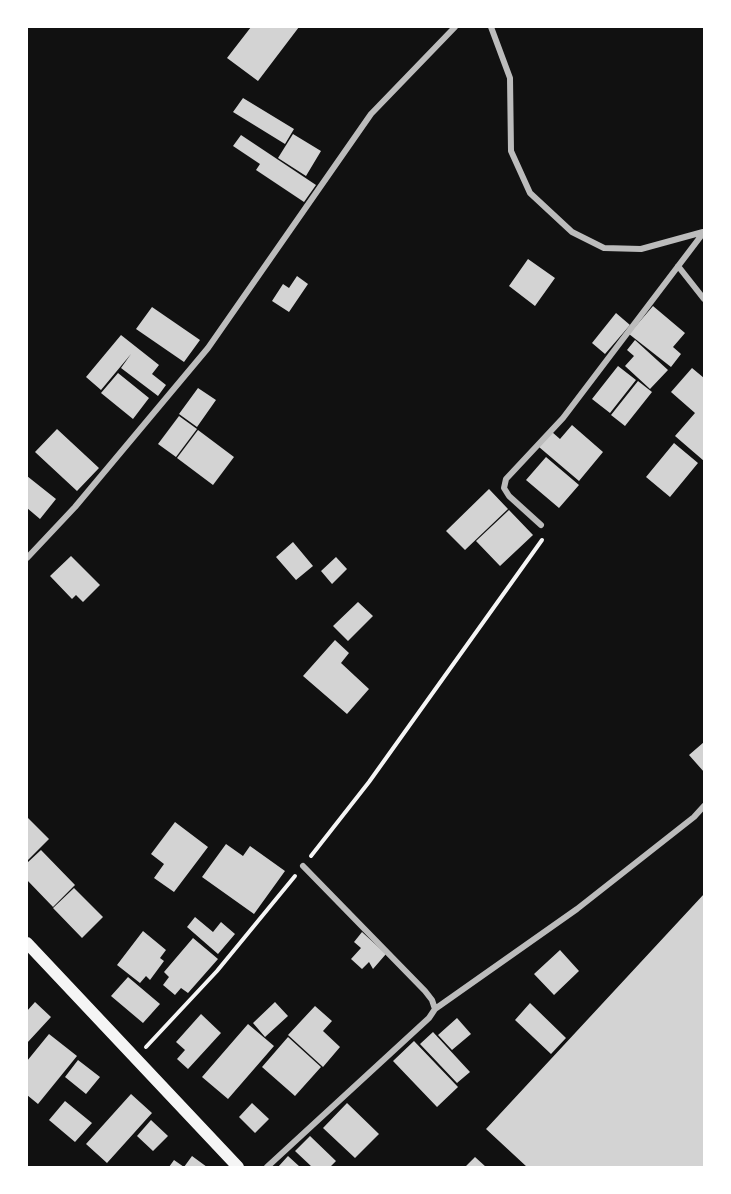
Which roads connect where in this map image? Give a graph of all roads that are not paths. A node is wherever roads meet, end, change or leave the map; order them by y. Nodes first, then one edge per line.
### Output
1 (455, 27) edge
2 (491, 27) edge
3 (704, 232) edge
4 (678, 266) junction
5 (704, 299) edge
6 (541, 525) road end
7 (27, 558) edge
8 (704, 806) edge
9 (303, 866) road end
10 (27, 942) edge
11 (435, 1009) junction
12 (238, 1167) edge
13 (267, 1167) edge

1 - 7 street
2 - 3 street
3 - 4 street
4 - 5 street
4 - 6 street
8 - 11 street
9 - 11 street
10 - 12 main road
11 - 13 street

